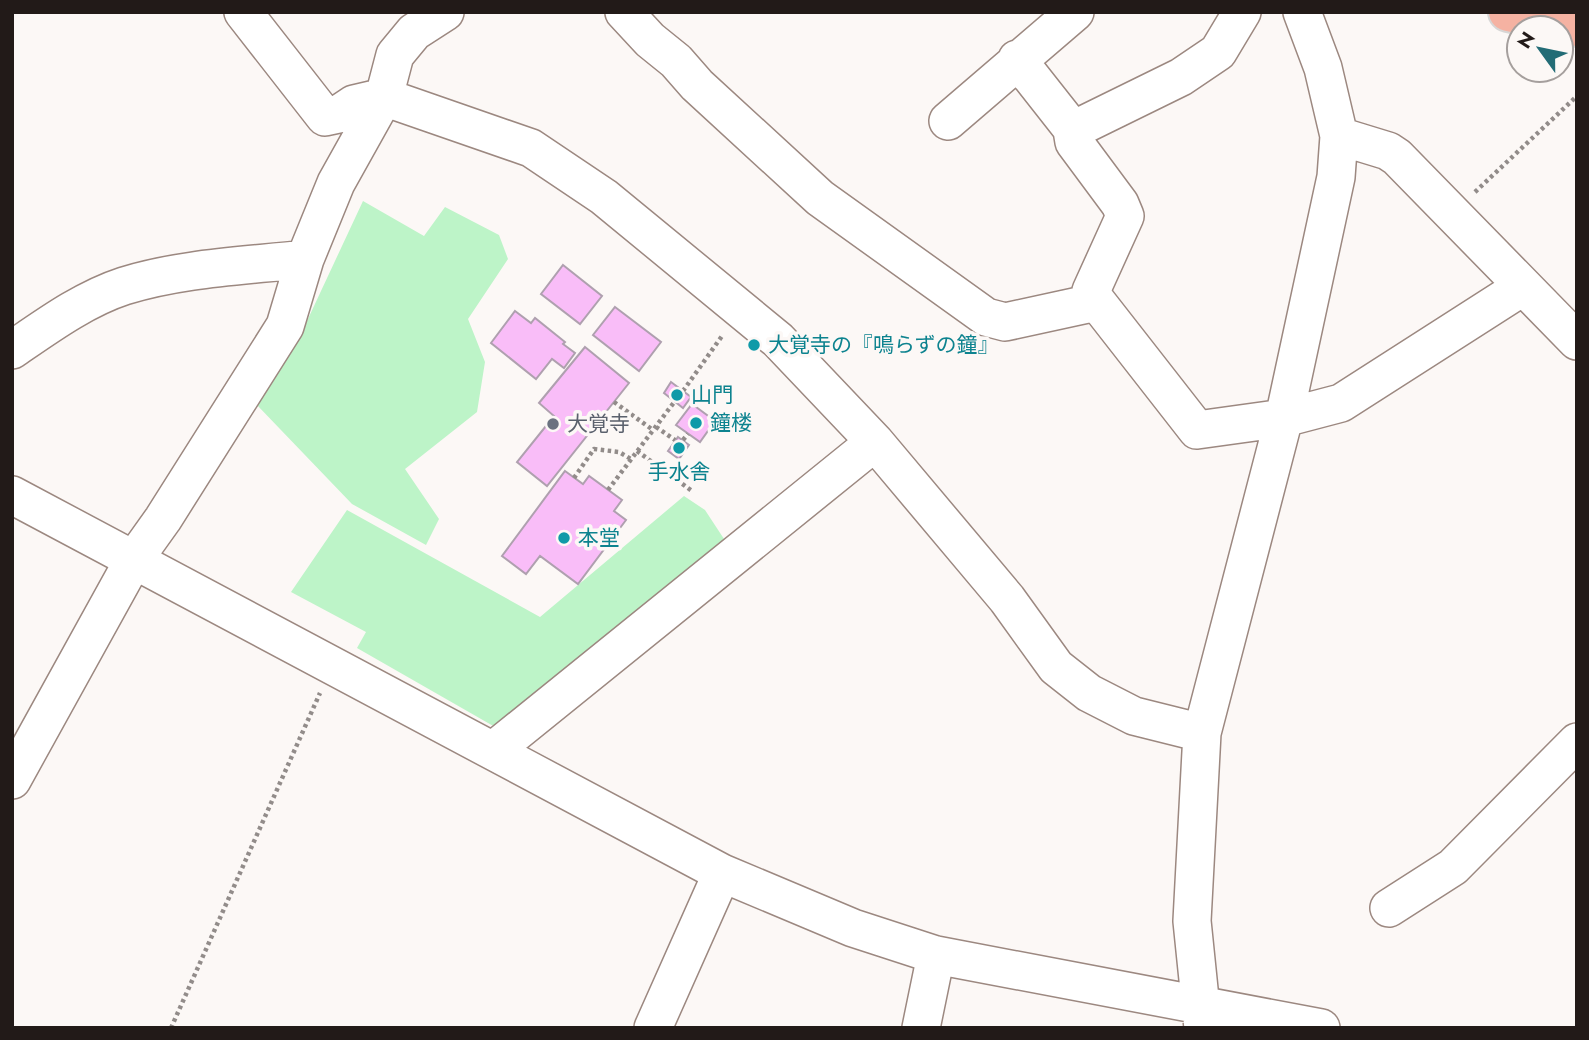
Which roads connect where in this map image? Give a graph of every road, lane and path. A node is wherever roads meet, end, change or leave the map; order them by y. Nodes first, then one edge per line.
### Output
1 (243, 12) edge
2 (445, 12) edge
3 (624, 12) edge
4 (1076, 12) edge
5 (1242, 12) edge
6 (1302, 12) edge
7 (1508, 12) edge
8 (1577, 27) edge
9 (1017, 59) junction
10 (1577, 96) edge
11 (384, 97) junction
12 (948, 121) dead end
13 (1072, 130) junction
14 (1339, 136) junction
15 (1454, 212) junction
16 (305, 260) junction
17 (1522, 287) junction
18 (1097, 302) junction
19 (741, 310) junction
20 (1577, 341) edge
21 (12, 350) edge
22 (683, 391) dead end
23 (675, 401) dead end
24 (614, 402) dead end
25 (1284, 418) junction
26 (654, 428) junction
27 (688, 434) dead end
28 (675, 440) dead end
29 (683, 440) dead end
30 (876, 442) junction
31 (638, 451) junction
32 (631, 459) junction
33 (574, 478) dead end
34 (608, 490) dead end
35 (692, 491) dead end
36 (12, 495) edge
37 (133, 561) junction
38 (332, 666) junction
39 (1202, 733) junction
40 (1577, 742) edge
41 (494, 750) junction
42 (12, 780) edge
43 (722, 873) junction
44 (1389, 908) dead end
45 (936, 956) junction
46 (1202, 1016) edge
47 (170, 1028) edge
48 (653, 1028) edge
49 (921, 1028) edge
50 (1321, 1028) edge

1 - 11 street
2 - 11 street
3 - 18 street
4 - 9 street
5 - 13 street
6 - 14 street
7 - 8 main road
9 - 12 street
9 - 13 street
10 - 15 path
11 - 16 street
11 - 19 street
13 - 18 street
14 - 15 street
14 - 25 street
15 - 17 street
16 - 21 street
16 - 37 street
17 - 20 street
17 - 25 street
18 - 25 street
19 - 22 path
19 - 30 street
23 - 26 path
24 - 26 path
25 - 39 street
26 - 28 path
26 - 31 path
27 - 29 path
30 - 39 street
30 - 41 street
31 - 32 path
31 - 35 path
32 - 33 path
32 - 34 path
36 - 37 street
37 - 38 street
37 - 42 street
38 - 41 street
38 - 47 path
39 - 46 street
40 - 44 street
41 - 43 street
43 - 45 street
43 - 48 street
45 - 46 street
45 - 49 street
46 - 50 street

